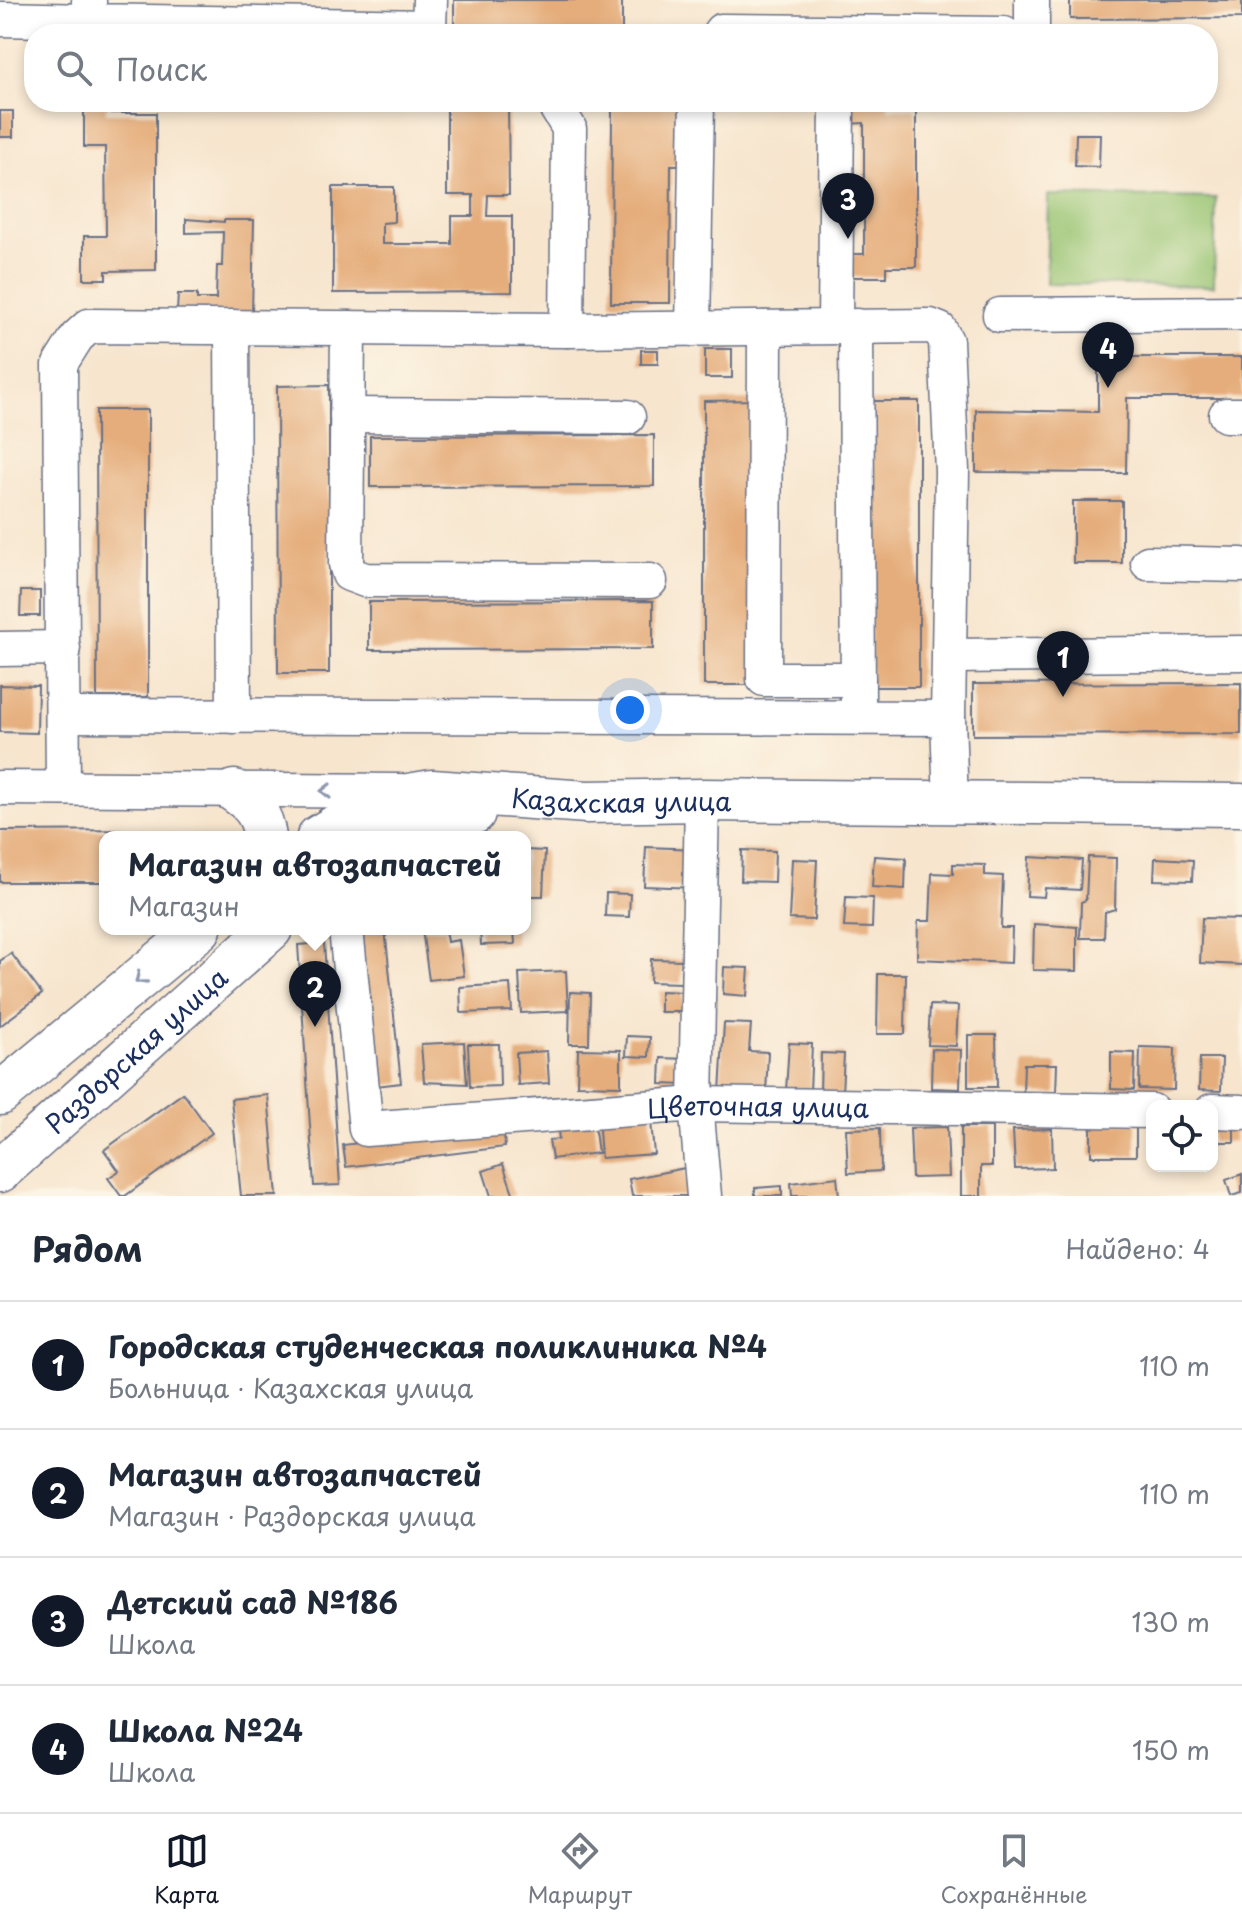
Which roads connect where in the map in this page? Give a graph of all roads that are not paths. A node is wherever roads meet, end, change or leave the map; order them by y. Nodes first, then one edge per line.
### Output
1 (1032, 0) edge
2 (0, 19) edge
3 (81, 19) edge
4 (432, 20) edge
5 (1032, 24) edge
6 (559, 112) edge
7 (697, 112) edge
8 (837, 112) edge
9 (1242, 313) edge
10 (1000, 315) dead end
11 (846, 326) junction
12 (232, 327) junction
13 (348, 328) junction
14 (765, 328) junction
15 (693, 329) junction
16 (567, 330) junction
17 (347, 415) junction
18 (628, 417) dead end
19 (1148, 563) dead end
20 (1242, 565) edge
21 (650, 581) dead end
22 (63, 648) junction
23 (0, 649) edge
24 (1242, 653) edge
25 (950, 656) junction
26 (858, 679) junction
27 (64, 715) junction
28 (234, 716) junction
29 (858, 718) junction
30 (948, 718) junction
31 (0, 788) edge
32 (63, 788) junction
33 (234, 791) junction
34 (432, 791) junction
35 (702, 800) junction
36 (587, 802) junction
37 (951, 804) junction
38 (1242, 805) edge
39 (263, 831) edge
40 (328, 831) edge
41 (395, 831) edge
42 (193, 935) edge
43 (264, 935) edge
44 (347, 935) edge
45 (0, 1094) edge
46 (696, 1104) junction
47 (1146, 1111) edge
48 (1218, 1111) edge
49 (1242, 1112) edge
50 (0, 1171) edge
51 (704, 1196) edge

1 - 5 street
2 - 3 street
3 - 4 street
6 - 16 street
7 - 15 street
8 - 11 street
9 - 10 street
11 - 14 street
11 - 25 street
11 - 26 street
12 - 13 street
12 - 22 street
12 - 28 street
13 - 16 street
13 - 17 street
14 - 15 street
14 - 26 street
15 - 16 street
17 - 18 street
17 - 21 street
19 - 20 street
22 - 23 street
22 - 27 street
24 - 25 street
25 - 30 street
26 - 29 street
27 - 28 street
27 - 32 street
28 - 29 street
29 - 30 street
30 - 37 street
31 - 32 street, Казахская улица
32 - 33 street, Казахская улица
34 -> 33 street, Казахская улица
33 - 39 main road
34 - 36 main road, Казахская улица
34 - 40 main road
35 - 36 main road, Казахская улица
35 - 37 main road, Казахская улица
35 - 46 street
36 - 41 main road
37 - 38 main road, Казахская улица
42 -> 45 main road, Раздорская улица
43 - 50 main road, Раздорская улица
44 - 46 street, Цветочная улица
46 - 47 street, Цветочная улица
46 - 51 street
48 - 49 street

